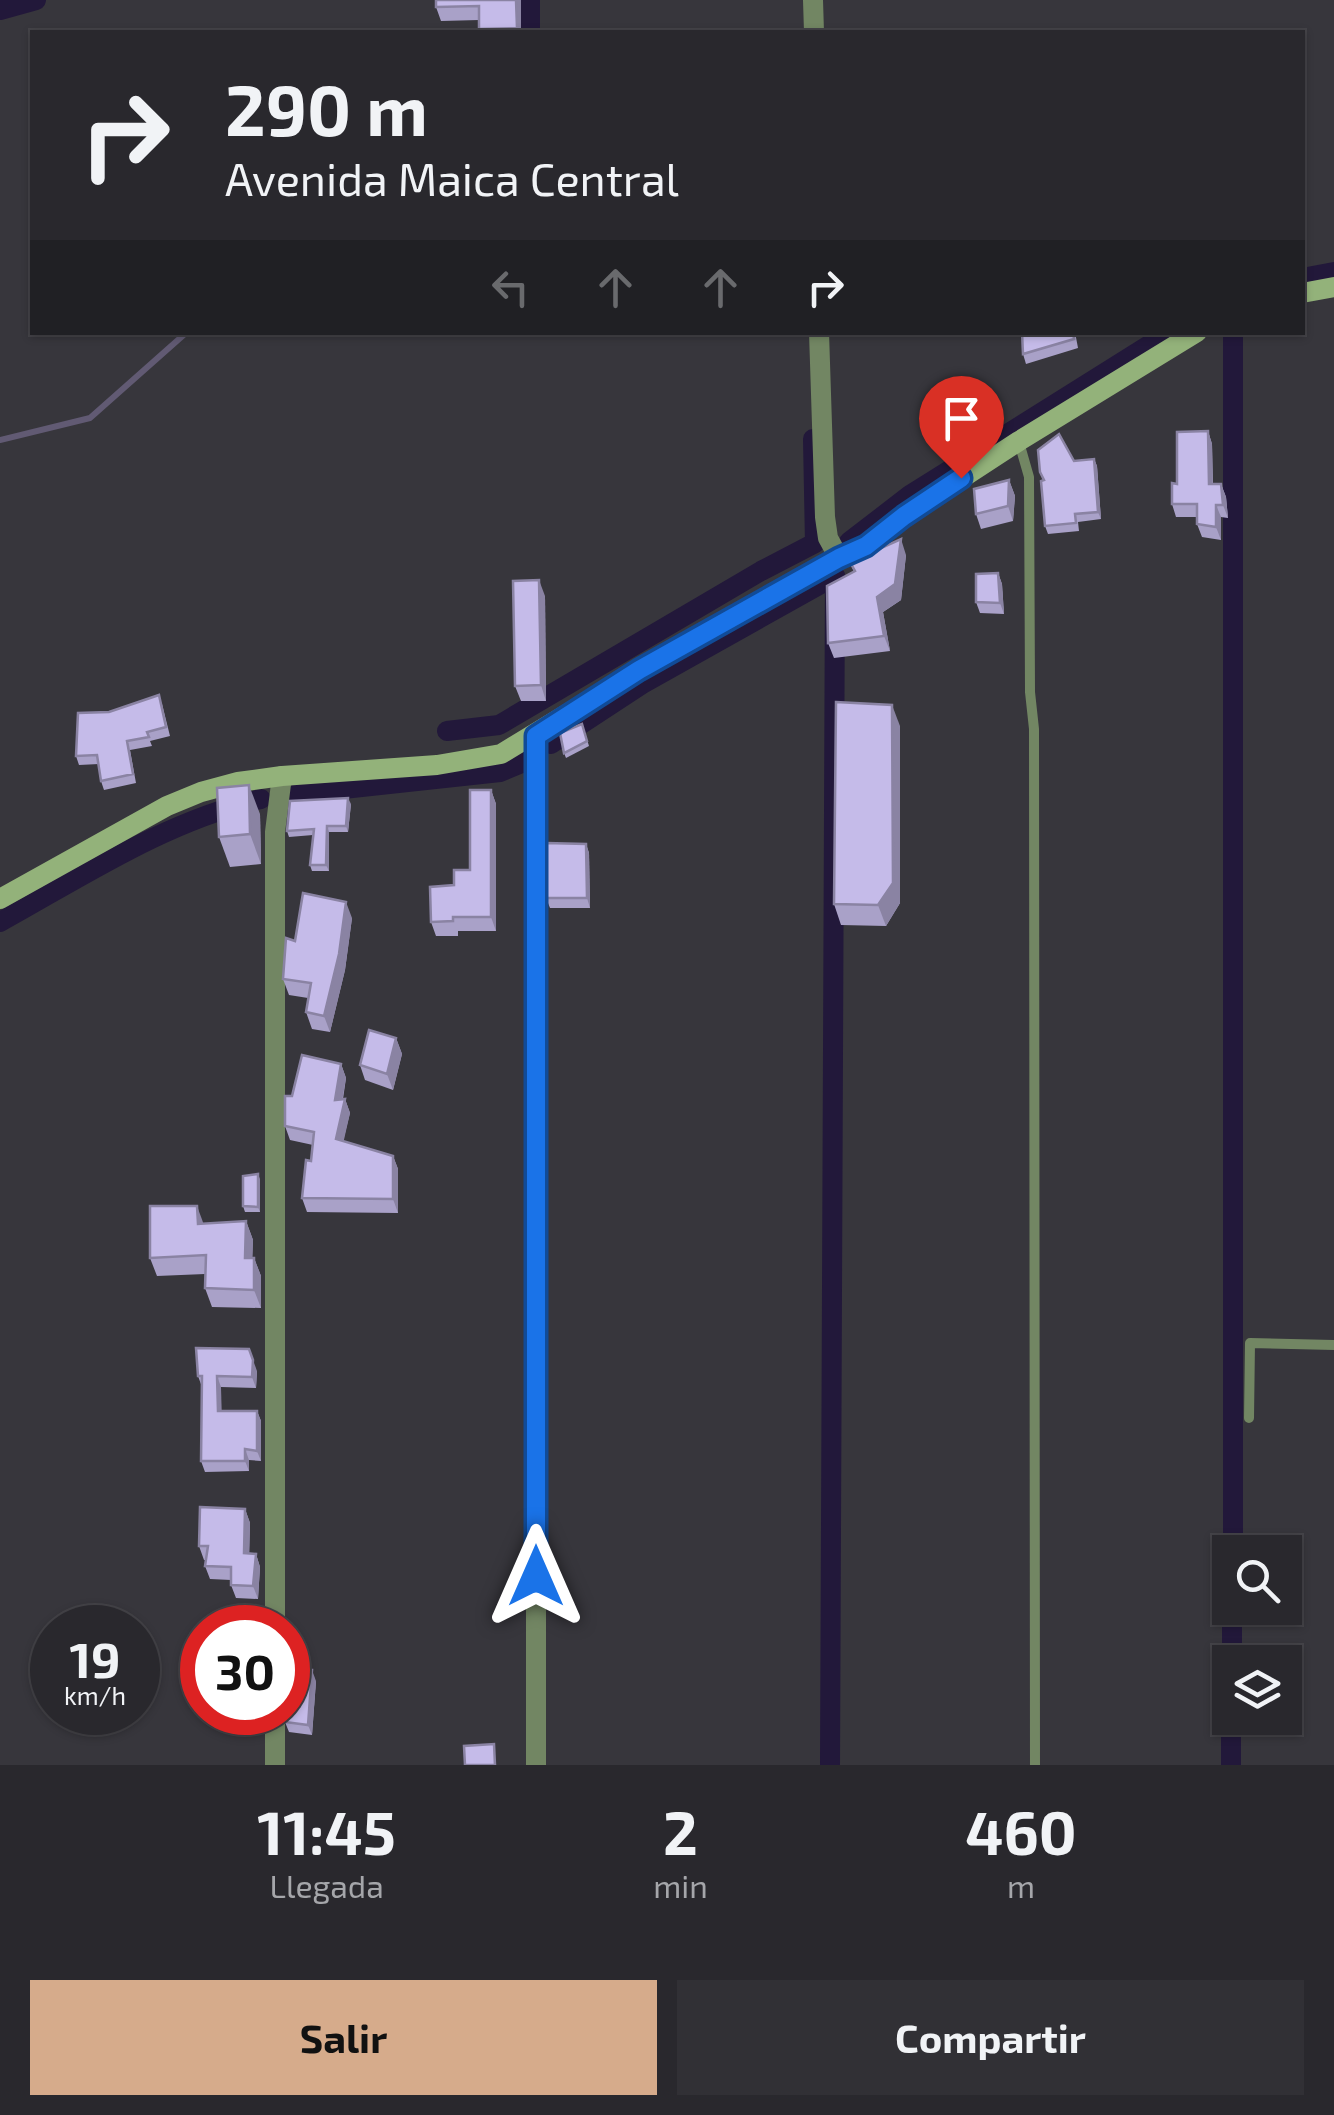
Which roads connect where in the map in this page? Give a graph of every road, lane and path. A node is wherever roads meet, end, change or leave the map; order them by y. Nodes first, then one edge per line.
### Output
1 (813, 0) edge
2 (814, 30) edge
3 (1334, 287) edge
4 (1305, 292) edge
5 (818, 335) edge
6 (1192, 335) edge
7 (1018, 441) junction
8 (839, 558) junction
9 (536, 736) junction
10 (282, 776) junction
11 (0, 899) edge
12 (1334, 1345) edge
13 (1248, 1418) dead end
14 (275, 1605) edge
15 (275, 1735) edge
16 (274, 1765) edge
17 (536, 1765) edge
18 (1034, 1765) edge

1 - 2 street
3 - 4 street
5 - 8 street
6 - 7 street
7 - 8 street
7 - 18 lane
8 - 9 street
9 - 10 street
9 - 17 street
10 - 11 street
10 - 14 street
12 - 13 lane
15 - 16 street

